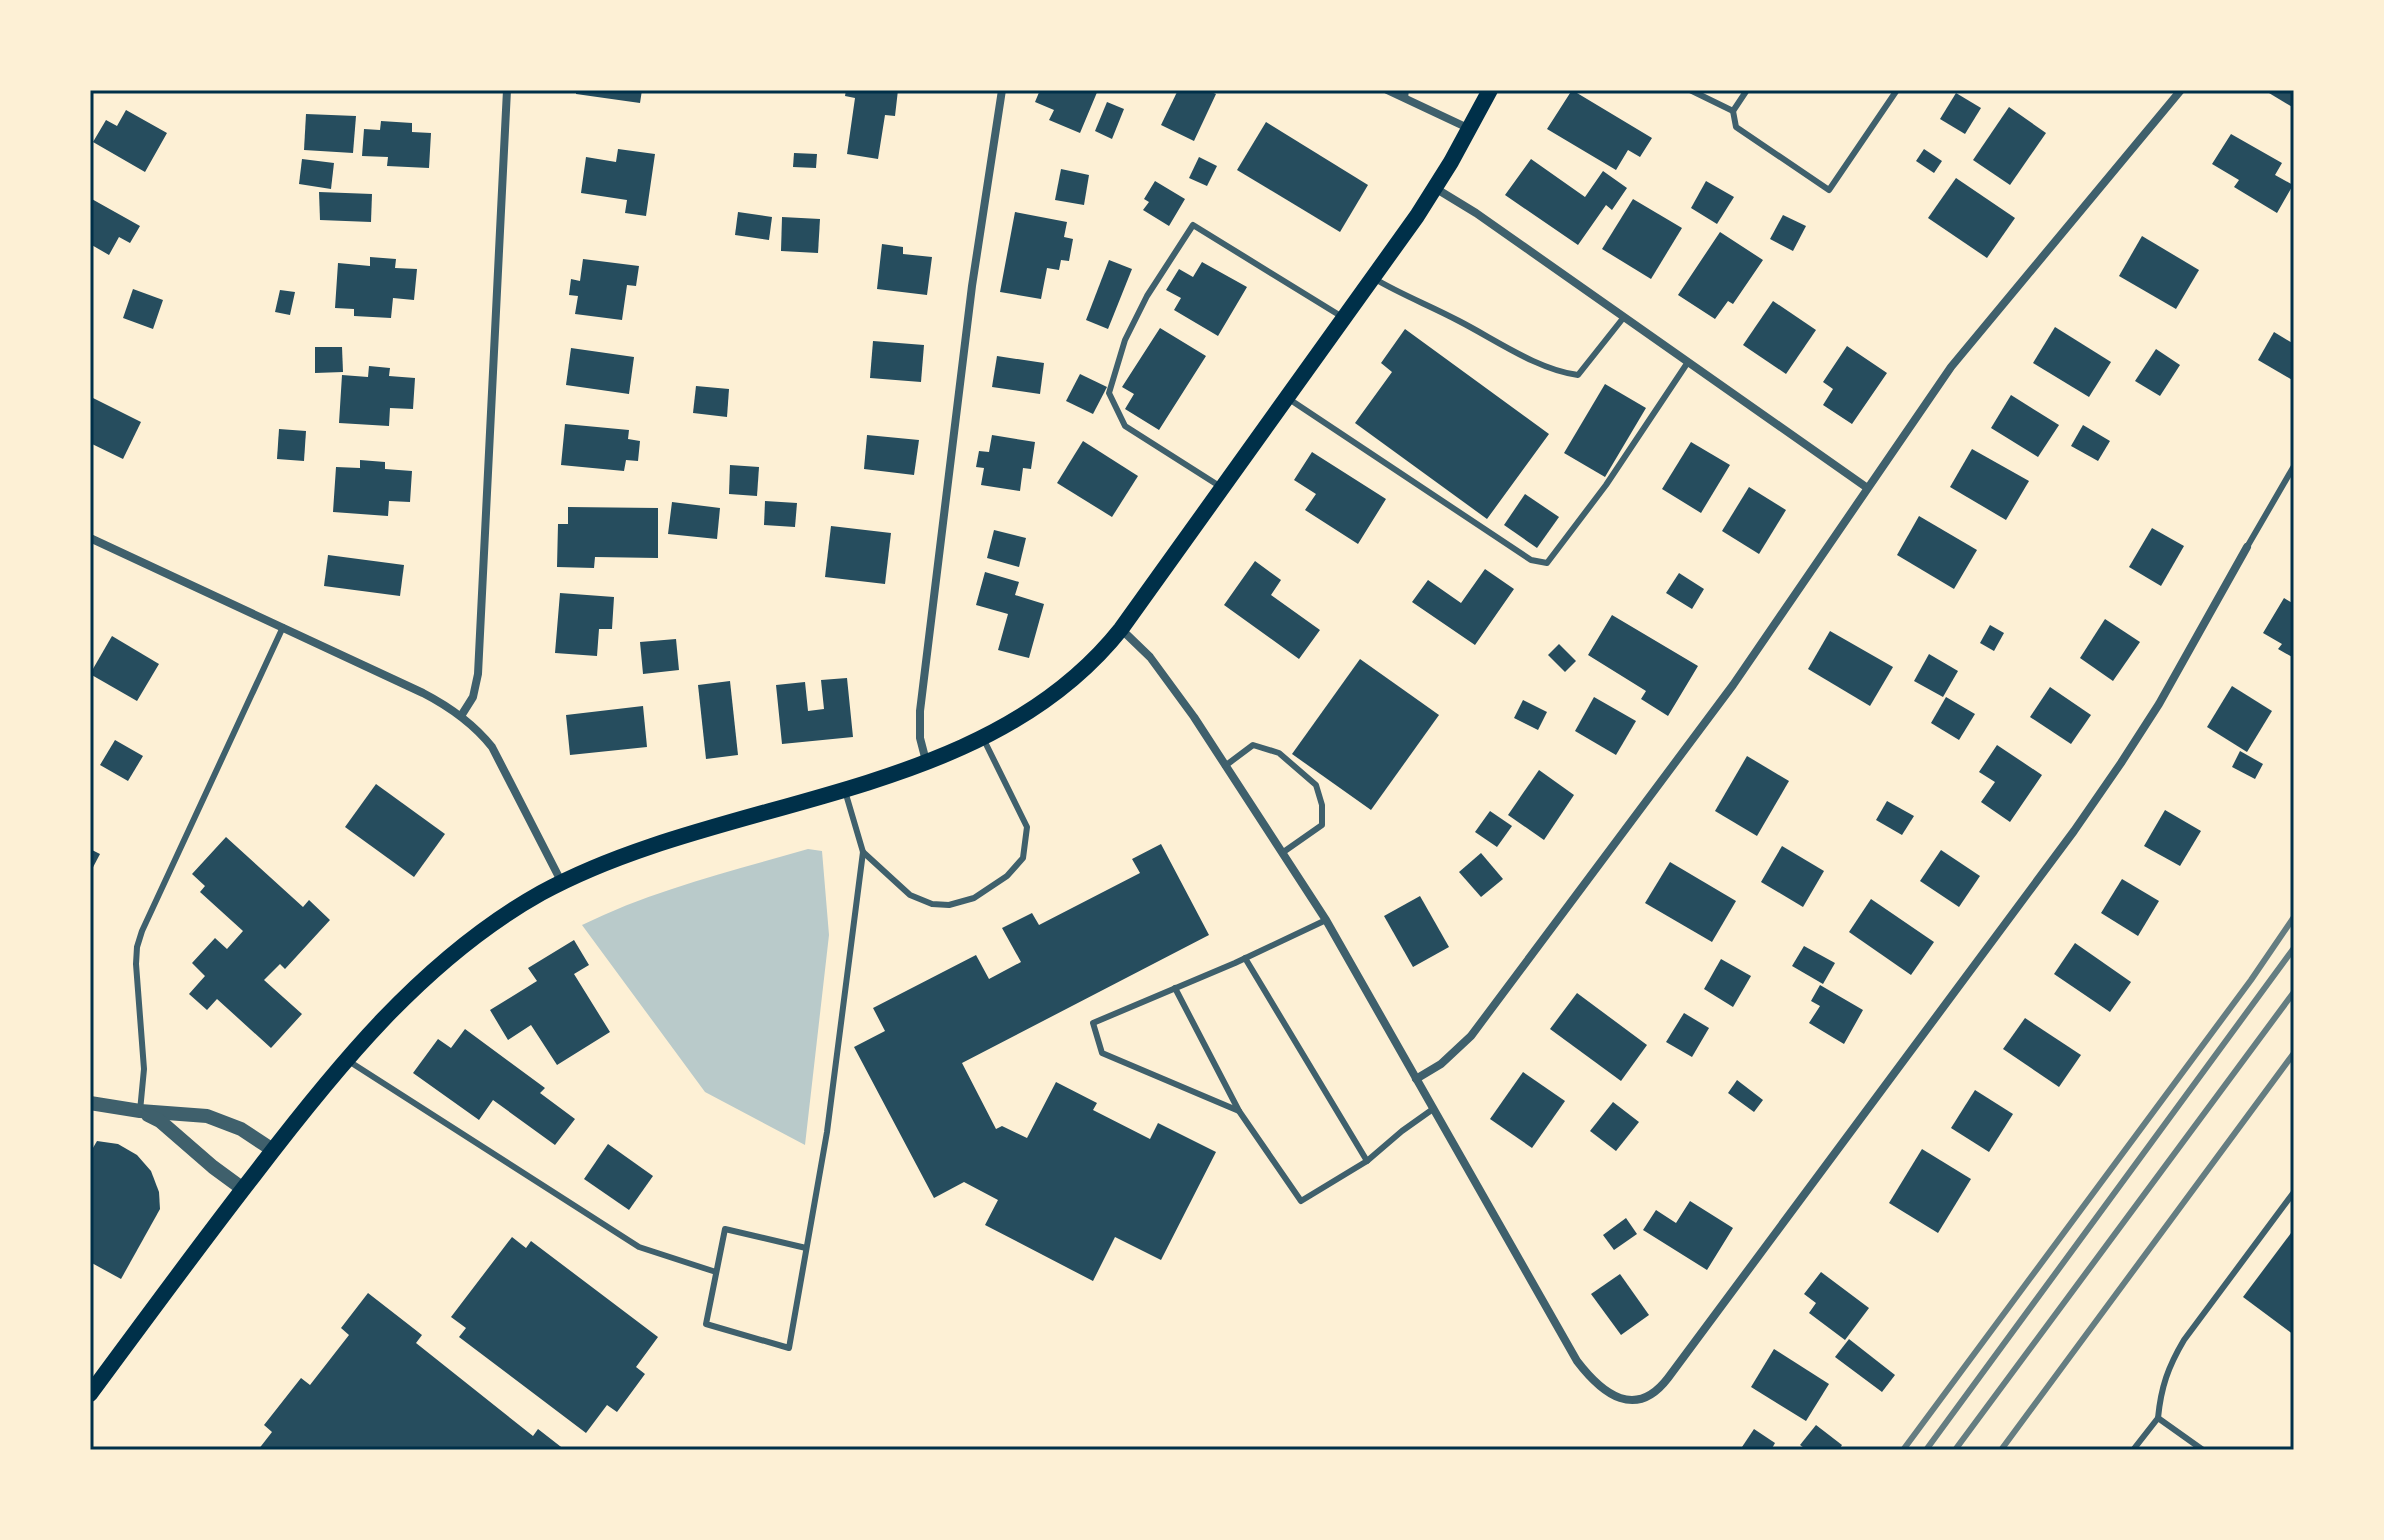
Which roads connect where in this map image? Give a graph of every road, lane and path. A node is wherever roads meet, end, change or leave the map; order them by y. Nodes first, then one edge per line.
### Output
1 (507, 90) edge
2 (1002, 90) edge
3 (1387, 90) edge
4 (1490, 90) edge
5 (1690, 90) edge
6 (1747, 90) edge
7 (1897, 90) edge
8 (2181, 90) edge
9 (1406, 94) edge
10 (1733, 111) junction
11 (1470, 129) junction
12 (1435, 188) junction
13 (1373, 278) junction
14 (1624, 317) junction
15 (1344, 318) junction
16 (1688, 362) junction
17 (1287, 397) junction
18 (2294, 466) edge
19 (1866, 487) junction
20 (1222, 488) junction
21 (90, 538) edge
22 (2247, 547) joint
23 (283, 627) junction
24 (1121, 629) junction
25 (461, 716) junction
26 (983, 736) junction
27 (926, 761) junction
28 (1225, 766) junction
29 (844, 789) junction
30 (863, 852) junction
31 (1282, 853) junction
32 (562, 883) junction
33 (1326, 920) junction
34 (1245, 958) junction
35 (1175, 988) junction
36 (347, 1060) junction
37 (1416, 1079) junction
38 (90, 1103) edge
39 (1433, 1109) junction
40 (140, 1111) junction
41 (1239, 1111) junction
42 (273, 1150) junction
43 (1367, 1161) junction
44 (243, 1189) junction
45 (2294, 1192) edge
46 (806, 1248) junction
47 (716, 1272) junction
48 (90, 1394) edge
49 (2158, 1418) junction
50 (2133, 1450) edge
51 (2203, 1450) edge

1 - 25 street
2 - 27 street
3 - 9 street
4 - 11 main road
5 - 10 lane
6 - 10 lane
7 - 10 lane
8 - 19 street
9 - 11 street
11 - 12 main road
12 - 13 main road
12 - 14 street
13 - 14 lane
13 - 15 main road
14 - 16 street
15 - 17 main road
15 - 20 lane
16 - 17 lane
16 - 19 street
17 - 20 main road
18 - 22 lane
19 - 37 street
20 - 24 main road
21 - 23 street
22 - 39 street
23 - 25 street
23 - 40 lane
24 - 26 main road
24 - 28 street
25 - 32 street
26 - 27 main road
26 - 30 lane
27 - 29 main road
28 - 31 street
28 - 31 lane
29 - 30 lane
29 - 32 main road
30 - 46 lane
31 - 33 street
32 - 36 main road
33 - 34 lane
33 - 37 street
34 - 35 lane
34 - 43 lane
35 - 41 lane
35 - 41 lane
36 - 42 main road
36 - 47 lane
37 - 39 street
38 - 40 street
39 - 43 lane
40 - 42 street
40 - 44 street
41 - 43 lane
42 - 44 main road
44 - 48 main road
45 - 49 lane
46 - 47 lane
46 - 47 lane
49 - 50 lane
49 - 51 lane

